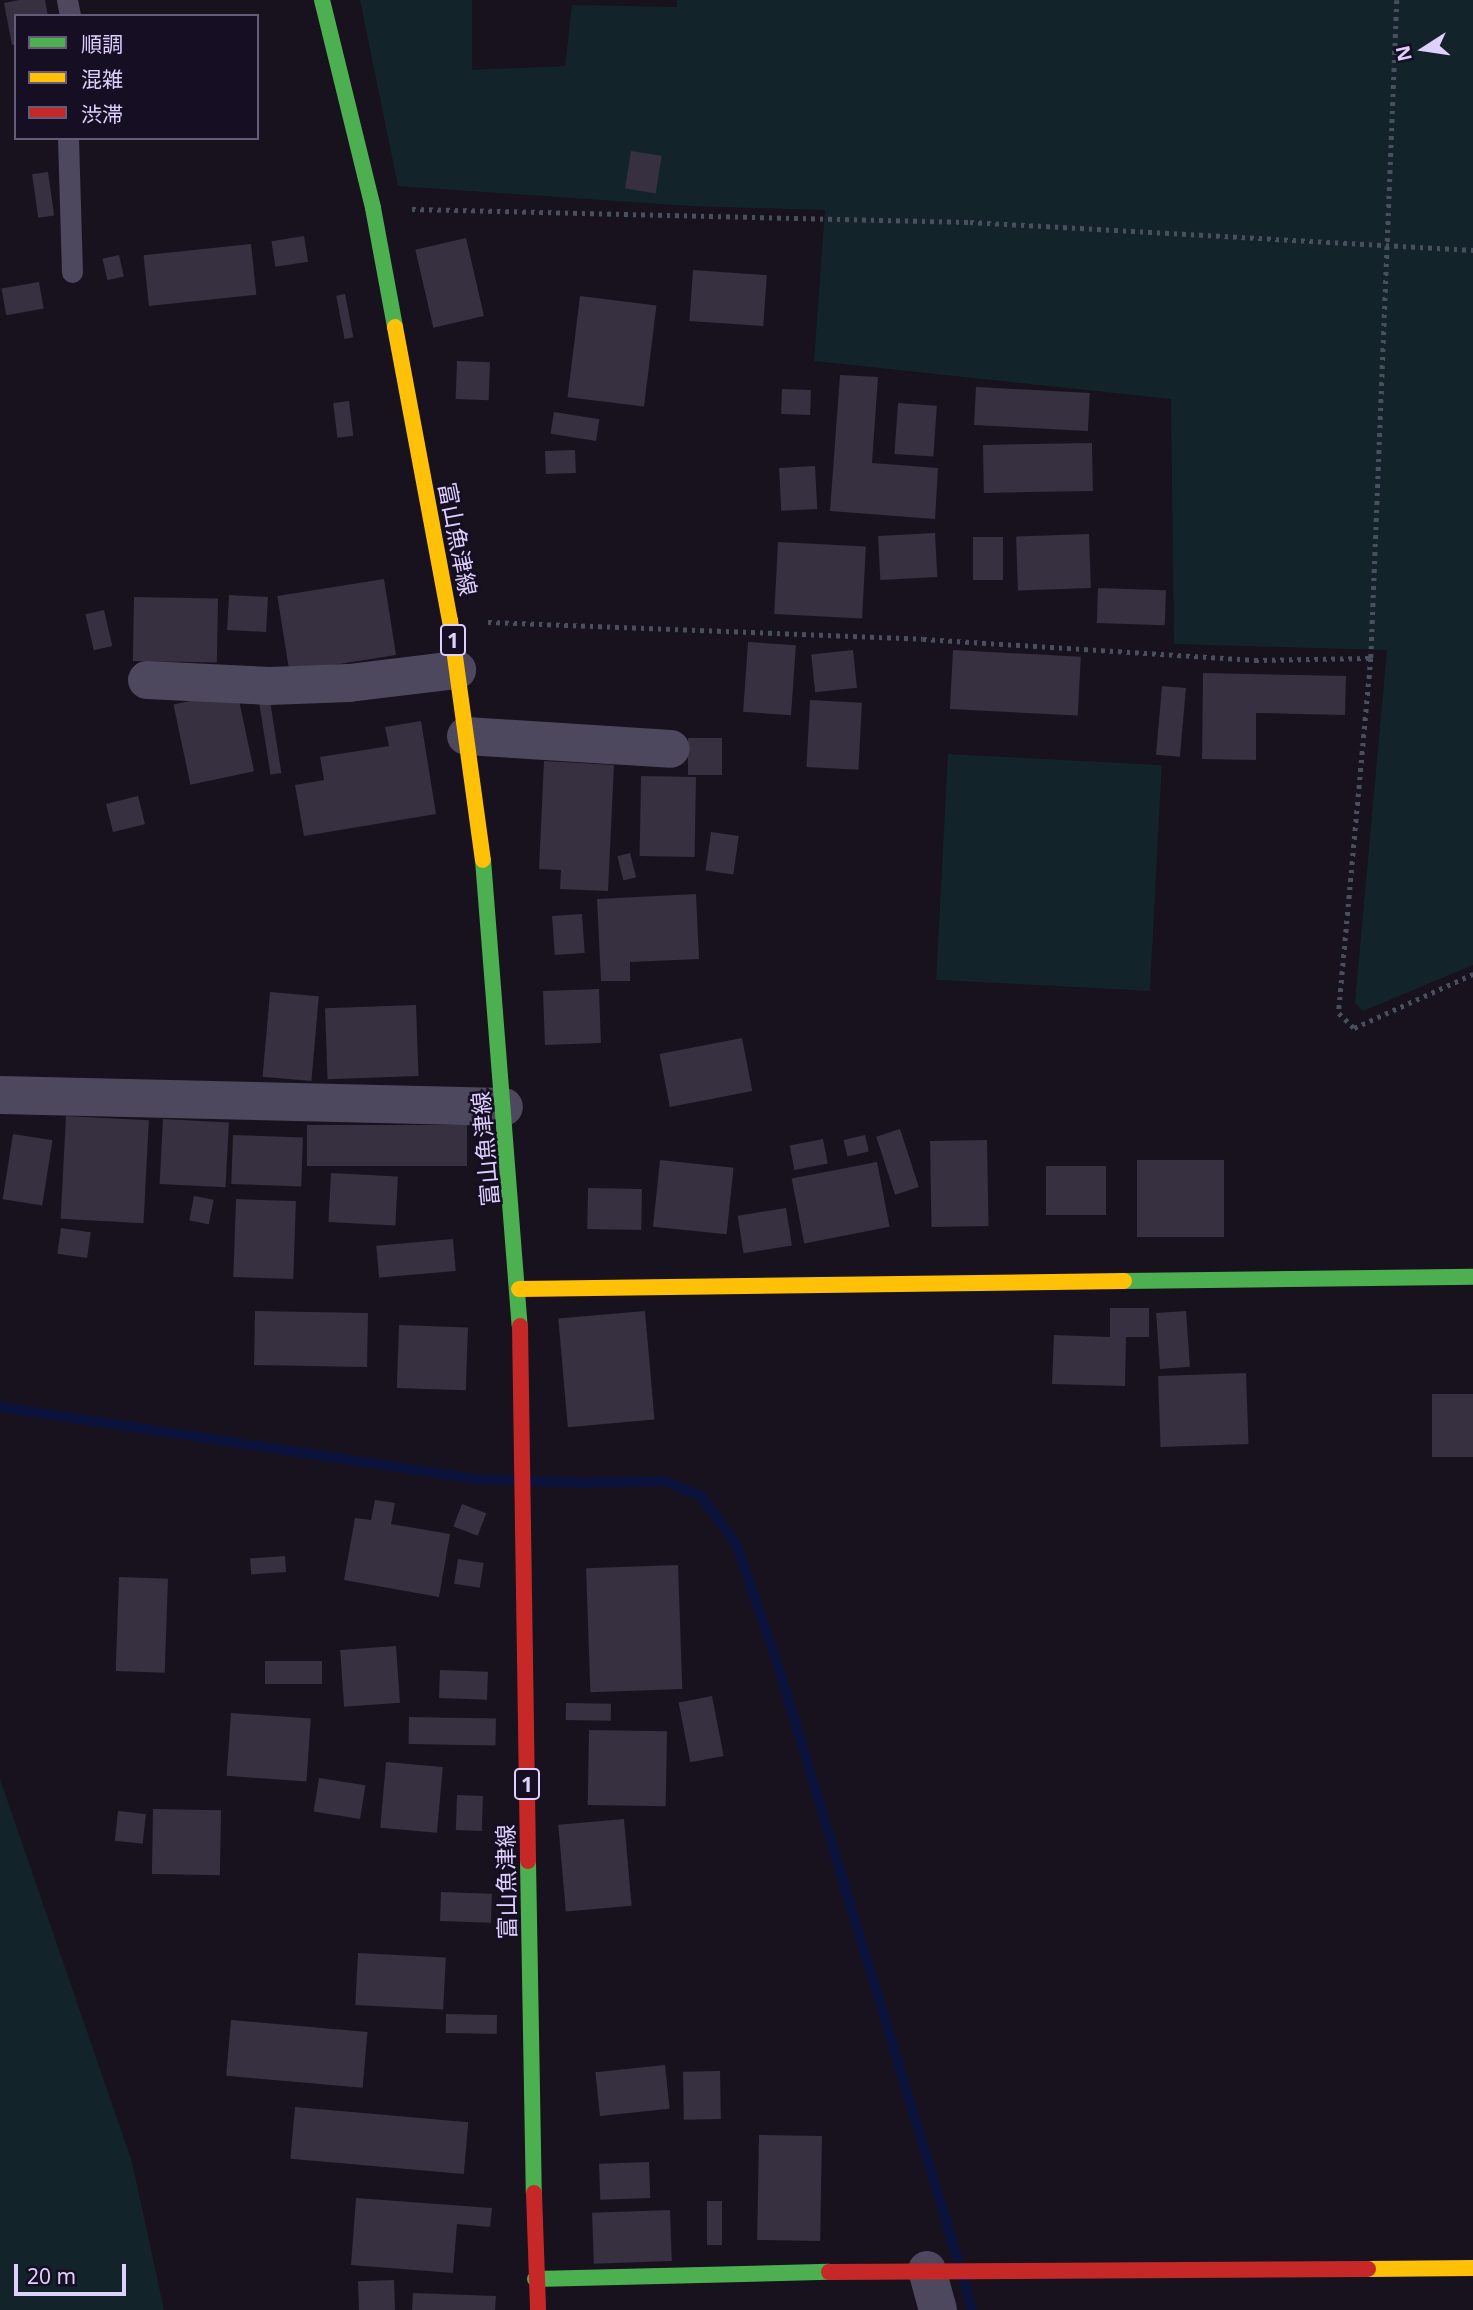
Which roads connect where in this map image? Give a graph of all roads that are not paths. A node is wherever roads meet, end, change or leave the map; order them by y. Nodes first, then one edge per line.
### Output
1 (322, 0) edge
2 (68, 140) edge
3 (72, 272) dead end
4 (457, 670) junction
5 (147, 680) dead end
6 (466, 736) junction
7 (671, 749) dead end
8 (0, 1095) edge
9 (504, 1107) junction
10 (1473, 1277) edge
11 (519, 1289) junction
12 (1473, 2268) edge
13 (927, 2270) junction
14 (535, 2279) junction
15 (538, 2310) edge
16 (938, 2310) edge

1 - 4 main road, 富山魚津線 / 1
2 - 3 lane
4 - 5 street
4 - 6 main road, 富山魚津線 / 1
6 - 7 street
6 - 9 main road, 富山魚津線 / 1
8 - 9 street
9 - 11 main road, 富山魚津線 / 1
10 - 11 main road
11 - 14 main road, 富山魚津線 / 1
12 - 13 main road
13 - 14 main road
13 - 16 street
14 - 15 main road, 富山魚津線 / 1

